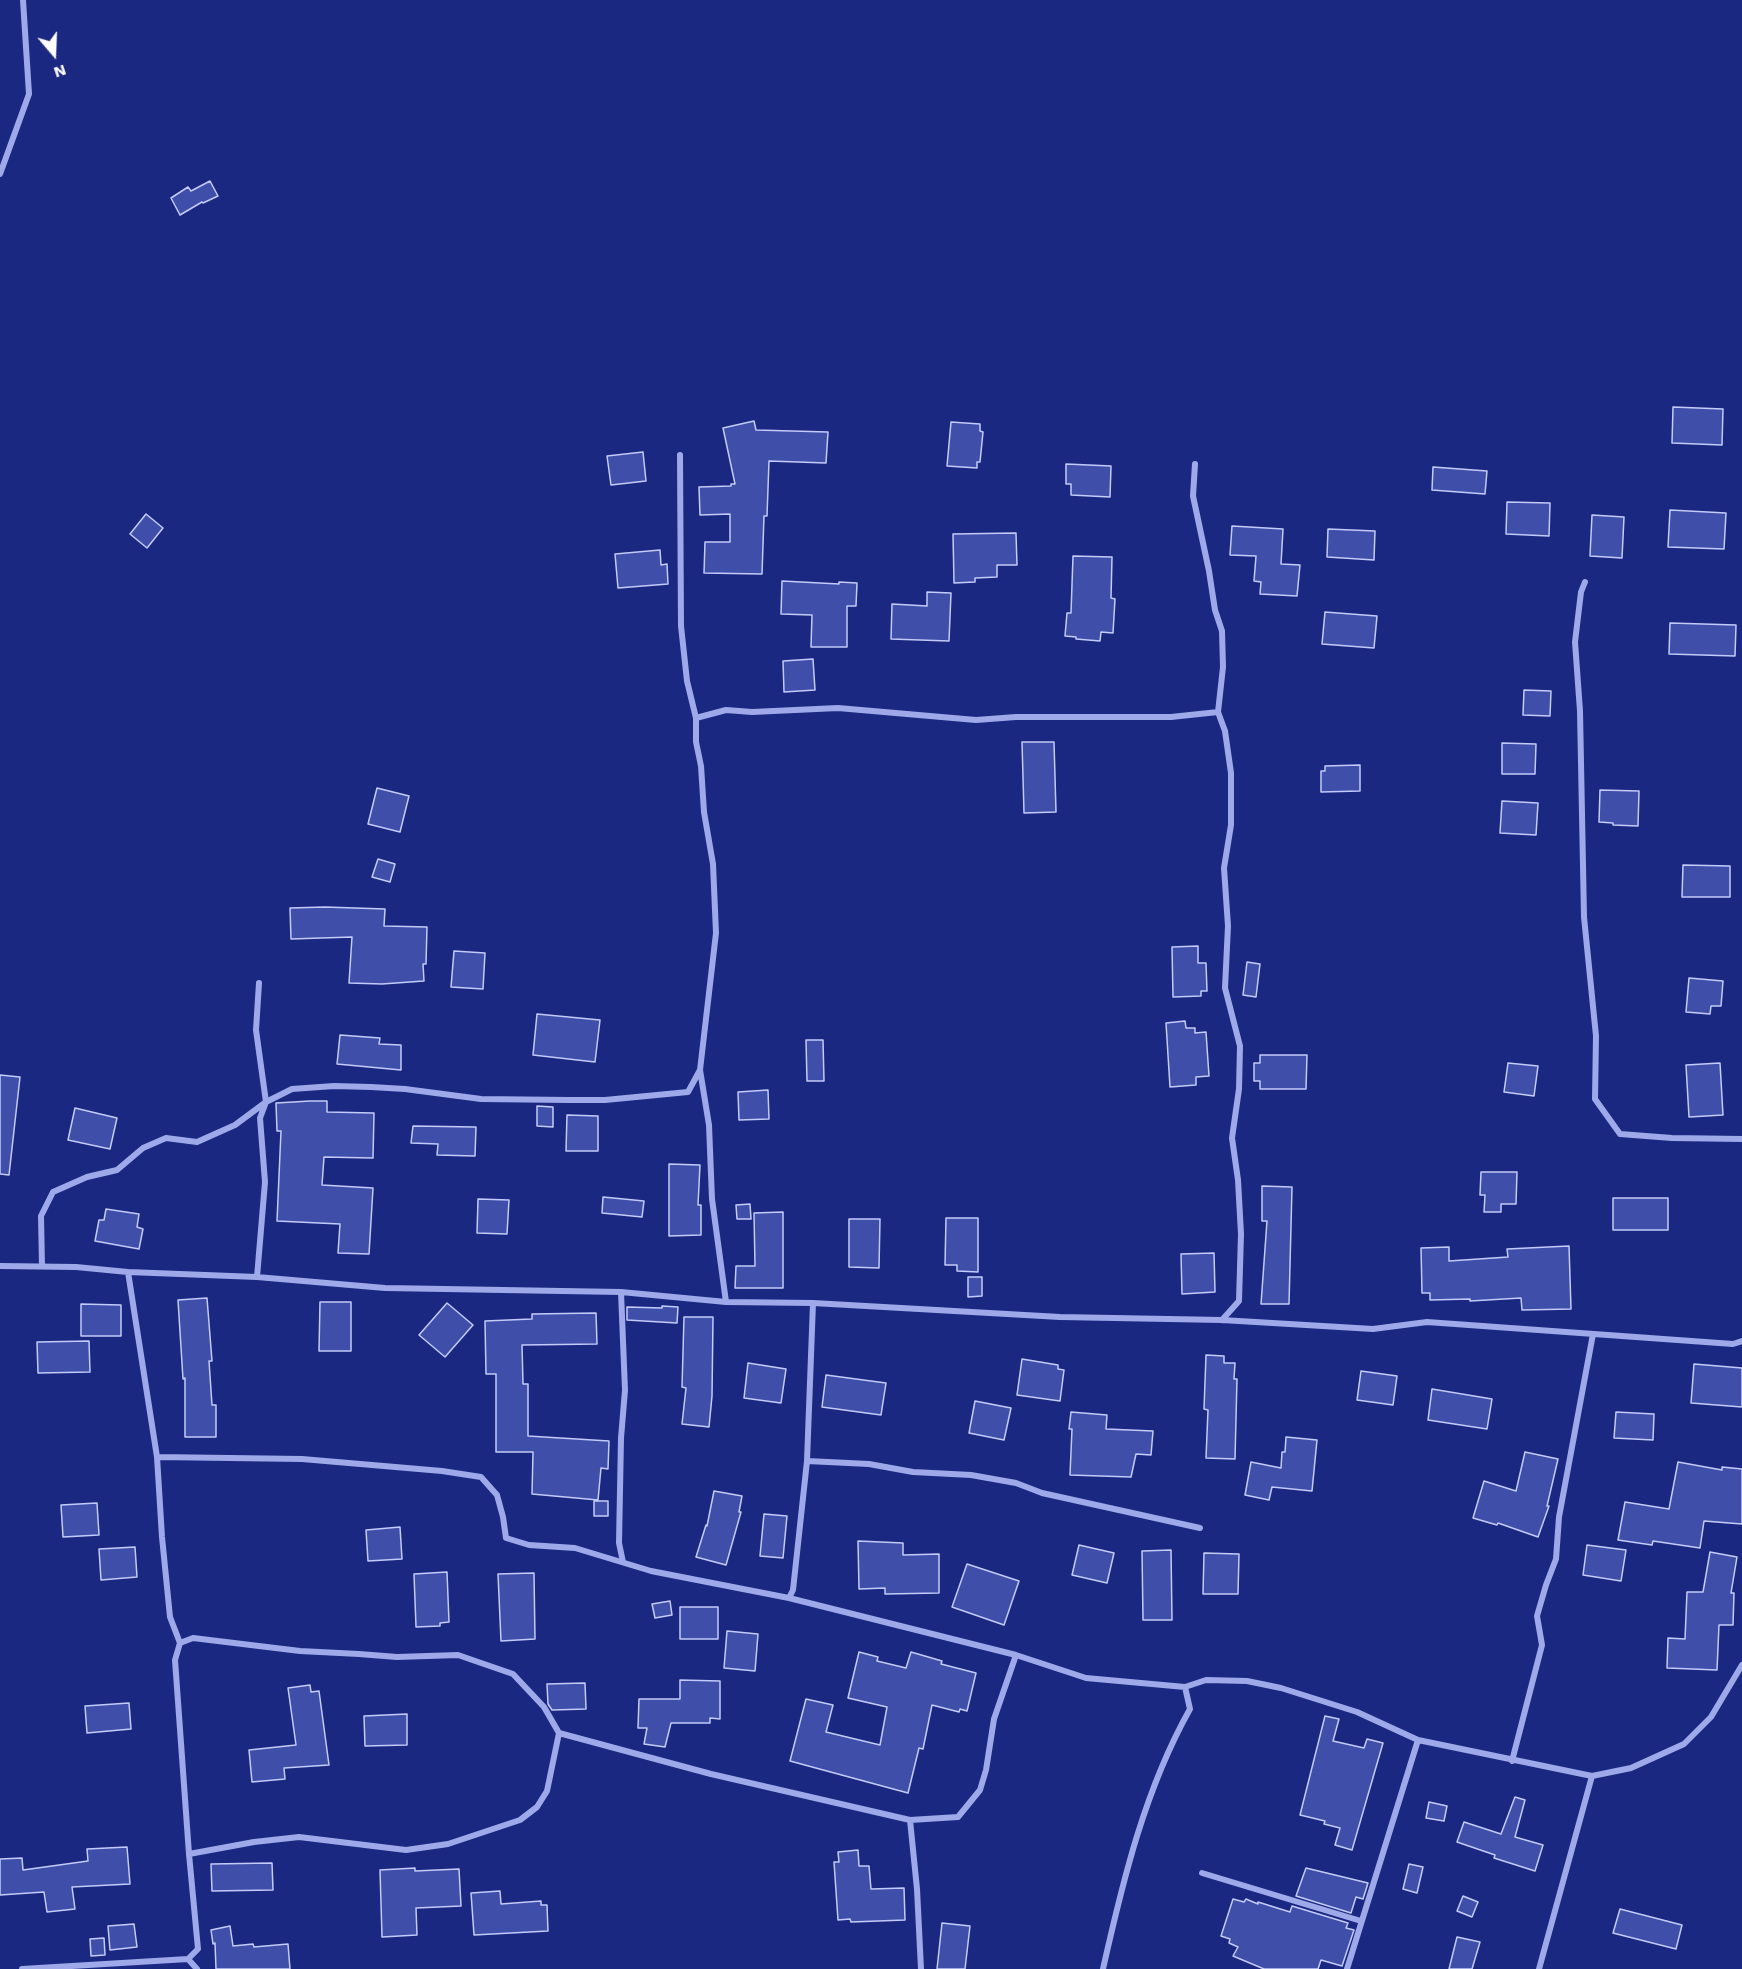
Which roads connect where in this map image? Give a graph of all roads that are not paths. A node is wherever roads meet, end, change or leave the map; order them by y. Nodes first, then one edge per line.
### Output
1 (22, 0) edge
2 (0, 174) edge
3 (680, 455) dead end
4 (1195, 464) dead end
5 (1585, 582) dead end
6 (1218, 712) junction
7 (696, 718) junction
8 (259, 983) dead end
9 (700, 1071) junction
10 (266, 1102) junction
11 (1742, 1139) edge
12 (0, 1266) edge
13 (42, 1266) junction
14 (128, 1272) junction
15 (257, 1277) junction
16 (621, 1292) junction
17 (726, 1302) junction
18 (813, 1303) junction
19 (1222, 1320) junction
20 (1593, 1334) junction
21 (1742, 1341) edge
22 (157, 1457) junction
23 (807, 1461) junction
24 (1200, 1528) dead end
25 (623, 1562) junction
26 (789, 1598) junction
27 (180, 1643) junction
28 (1016, 1654) junction
29 (1742, 1665) edge
30 (1185, 1687) junction
31 (559, 1733) junction
32 (1418, 1740) junction
33 (1512, 1761) junction
34 (1592, 1776) junction
35 (910, 1820) junction
36 (189, 1854) junction
37 (1203, 1873) dead end
38 (1361, 1921) junction
39 (188, 1959) junction
40 (22, 1969) edge
41 (197, 1969) edge
42 (921, 1969) edge
43 (1103, 1969) edge
44 (1347, 1969) edge
45 (1539, 1969) edge

1 - 2 street
3 - 7 street
4 - 6 street
5 - 11 street
6 - 7 street
6 - 19 street
7 - 9 street
8 - 10 street
9 - 10 street
9 - 17 street
10 - 13 street
10 - 15 street
12 - 13 street
13 - 14 street
14 - 15 street
14 - 22 street
15 - 16 street
16 - 17 street
16 - 25 street
17 - 18 street
18 - 19 street
18 - 23 street
19 - 20 street
20 - 21 street
20 - 33 street
22 - 25 street
22 - 27 street
23 - 24 street
23 - 26 street
25 - 26 street
26 - 28 street
27 - 31 street
27 - 36 street
28 - 30 street
28 - 35 street
29 - 34 street
30 - 32 street
30 - 43 street
31 - 35 street
31 - 36 street
32 - 33 street
32 - 38 street
33 - 34 street
34 - 45 street
35 - 42 street
36 - 39 street
37 - 38 street
38 - 44 street
39 - 40 street
39 - 41 street

